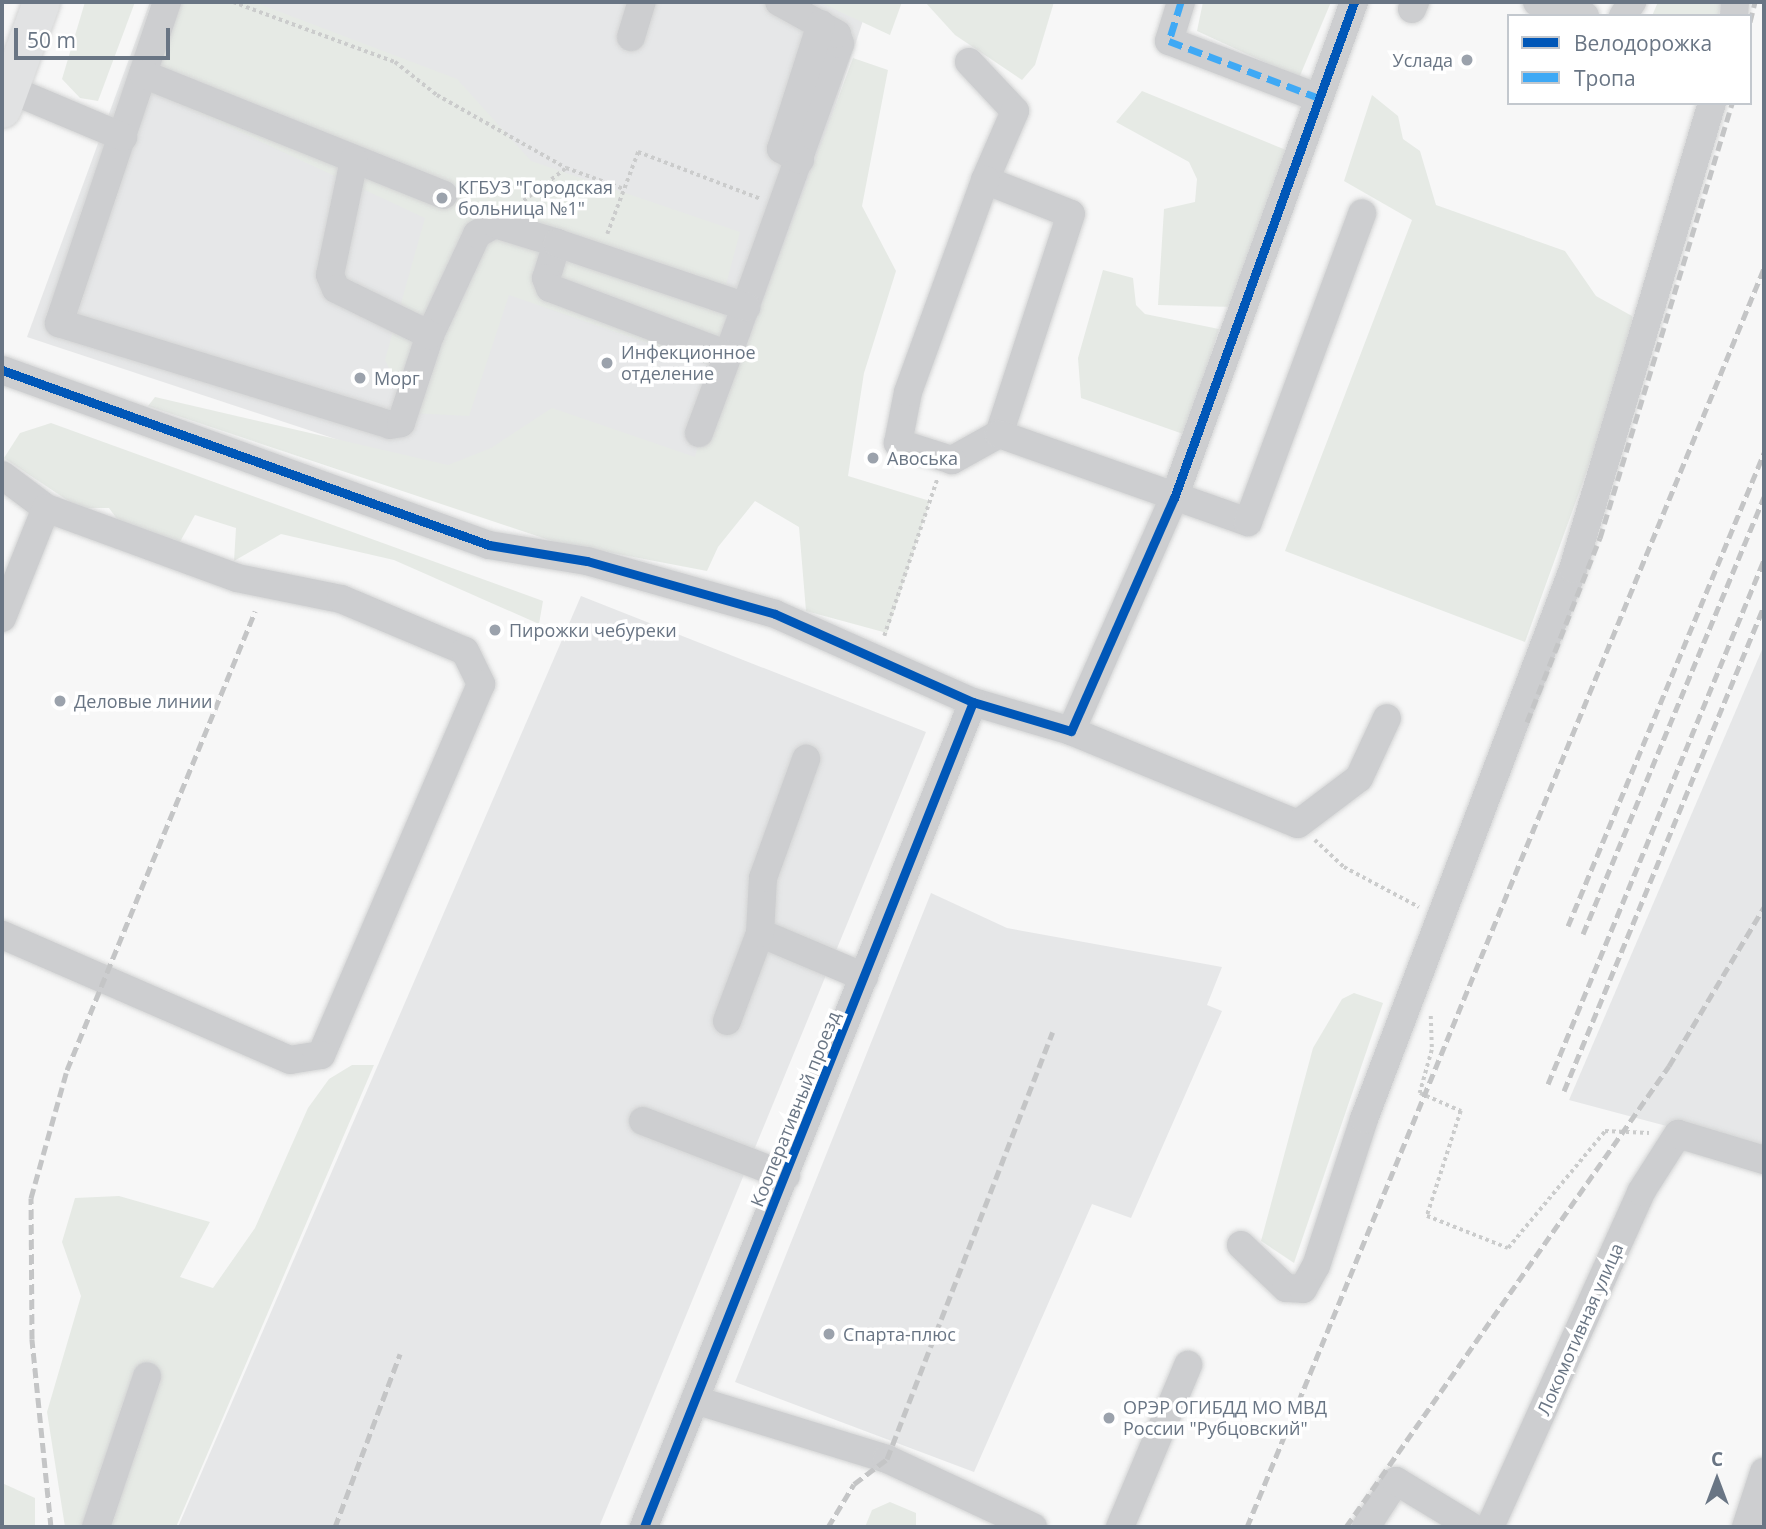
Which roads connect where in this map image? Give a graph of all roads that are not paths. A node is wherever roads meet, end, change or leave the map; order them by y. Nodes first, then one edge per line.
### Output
1 (41, 2) edge
2 (167, 2) edge
3 (642, 2) edge
4 (779, 2) edge
5 (1181, 2) edge
6 (1354, 2) edge
7 (1537, 2) edge
8 (1578, 14) edge
9 (631, 37) dead end
10 (969, 62) dead end
11 (144, 74) junction
12 (1320, 98) junction
13 (5, 99) edge
14 (1711, 105) edge
15 (123, 137) junction
16 (354, 160) junction
17 (985, 180) junction
18 (444, 195) dead end
19 (1362, 213) dead end
20 (557, 243) junction
21 (746, 307) junction
22 (430, 335) junction
23 (728, 355) junction
24 (2, 370) edge
25 (699, 433) dead end
26 (999, 434) junction
27 (2, 475) edge
28 (1174, 498) junction
29 (46, 508) junction
30 (2, 618) edge
31 (973, 702) junction
32 (1387, 718) dead end
33 (1071, 731) junction
34 (806, 759) dead end
35 (760, 933) junction
36 (2, 935) edge
37 (864, 977) junction
38 (727, 1021) dead end
39 (643, 1121) dead end
40 (1764, 1160) edge
41 (786, 1176) junction
42 (1241, 1245) dead end
43 (1188, 1365) dead end
44 (147, 1376) dead end
45 (695, 1400) junction
46 (1764, 1472) edge
47 (96, 1527) edge
48 (644, 1527) edge
49 (1033, 1527) edge
50 (1120, 1527) edge
51 (1366, 1527) edge
52 (1472, 1527) edge
53 (1490, 1527) edge
54 (1746, 1527) edge

1 - 13 main road
2 - 11 street
3 - 9 street
4 - 21 street
5 - 12 street
6 - 12 street
7 - 8 street
10 - 17 street
11 - 15 street
11 - 16 street
12 - 28 street
13 - 15 street
14 - 42 street
15 - 22 street
16 - 18 street
16 - 22 street
17 - 26 street
17 - 26 street
19 - 28 street
20 - 21 street
20 - 22 street
20 - 23 street
21 - 23 street
23 - 25 street
24 - 31 street
26 - 28 street
27 - 29 street
28 - 33 street
29 - 30 street
29 - 36 street
31 - 33 street
31 - 37 street, Кооперативный проезд
32 - 33 street
34 - 35 street
35 - 37 street
35 - 38 street
37 - 41 street, Кооперативный проезд
39 - 41 street
40 - 53 street, Локомотивная улица
41 - 45 street, Кооперативный проезд
43 - 50 street
44 - 47 street
45 - 48 street, Кооперативный проезд
45 - 49 street
46 - 54 street
51 - 52 street

